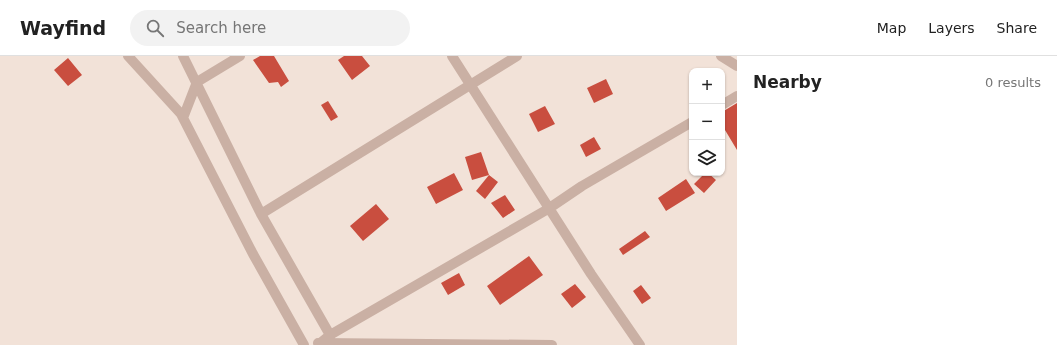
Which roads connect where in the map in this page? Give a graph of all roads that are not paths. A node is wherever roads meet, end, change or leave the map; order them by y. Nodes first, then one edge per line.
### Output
1 (128, 56) edge
2 (183, 56) edge
3 (240, 56) edge
4 (452, 56) edge
5 (517, 56) edge
6 (721, 56) edge
7 (737, 66) edge
8 (197, 82) junction
9 (471, 85) junction
10 (737, 96) edge
11 (724, 104) edge
12 (183, 118) junction
13 (689, 124) edge
14 (548, 209) junction
15 (261, 214) junction
16 (330, 335) junction
17 (303, 344) edge
18 (319, 344) junction
19 (552, 345) edge
20 (640, 345) edge

1 - 12 street
2 - 8 street
3 - 8 street
4 - 9 street
5 - 9 street
6 - 7 street
8 - 12 street
8 - 15 street
9 - 14 street
9 - 15 street
10 - 11 street
12 - 17 street
13 - 14 street
14 - 16 street
14 - 20 street
15 - 16 street
16 - 18 street
17 - 18 street
18 - 19 street

